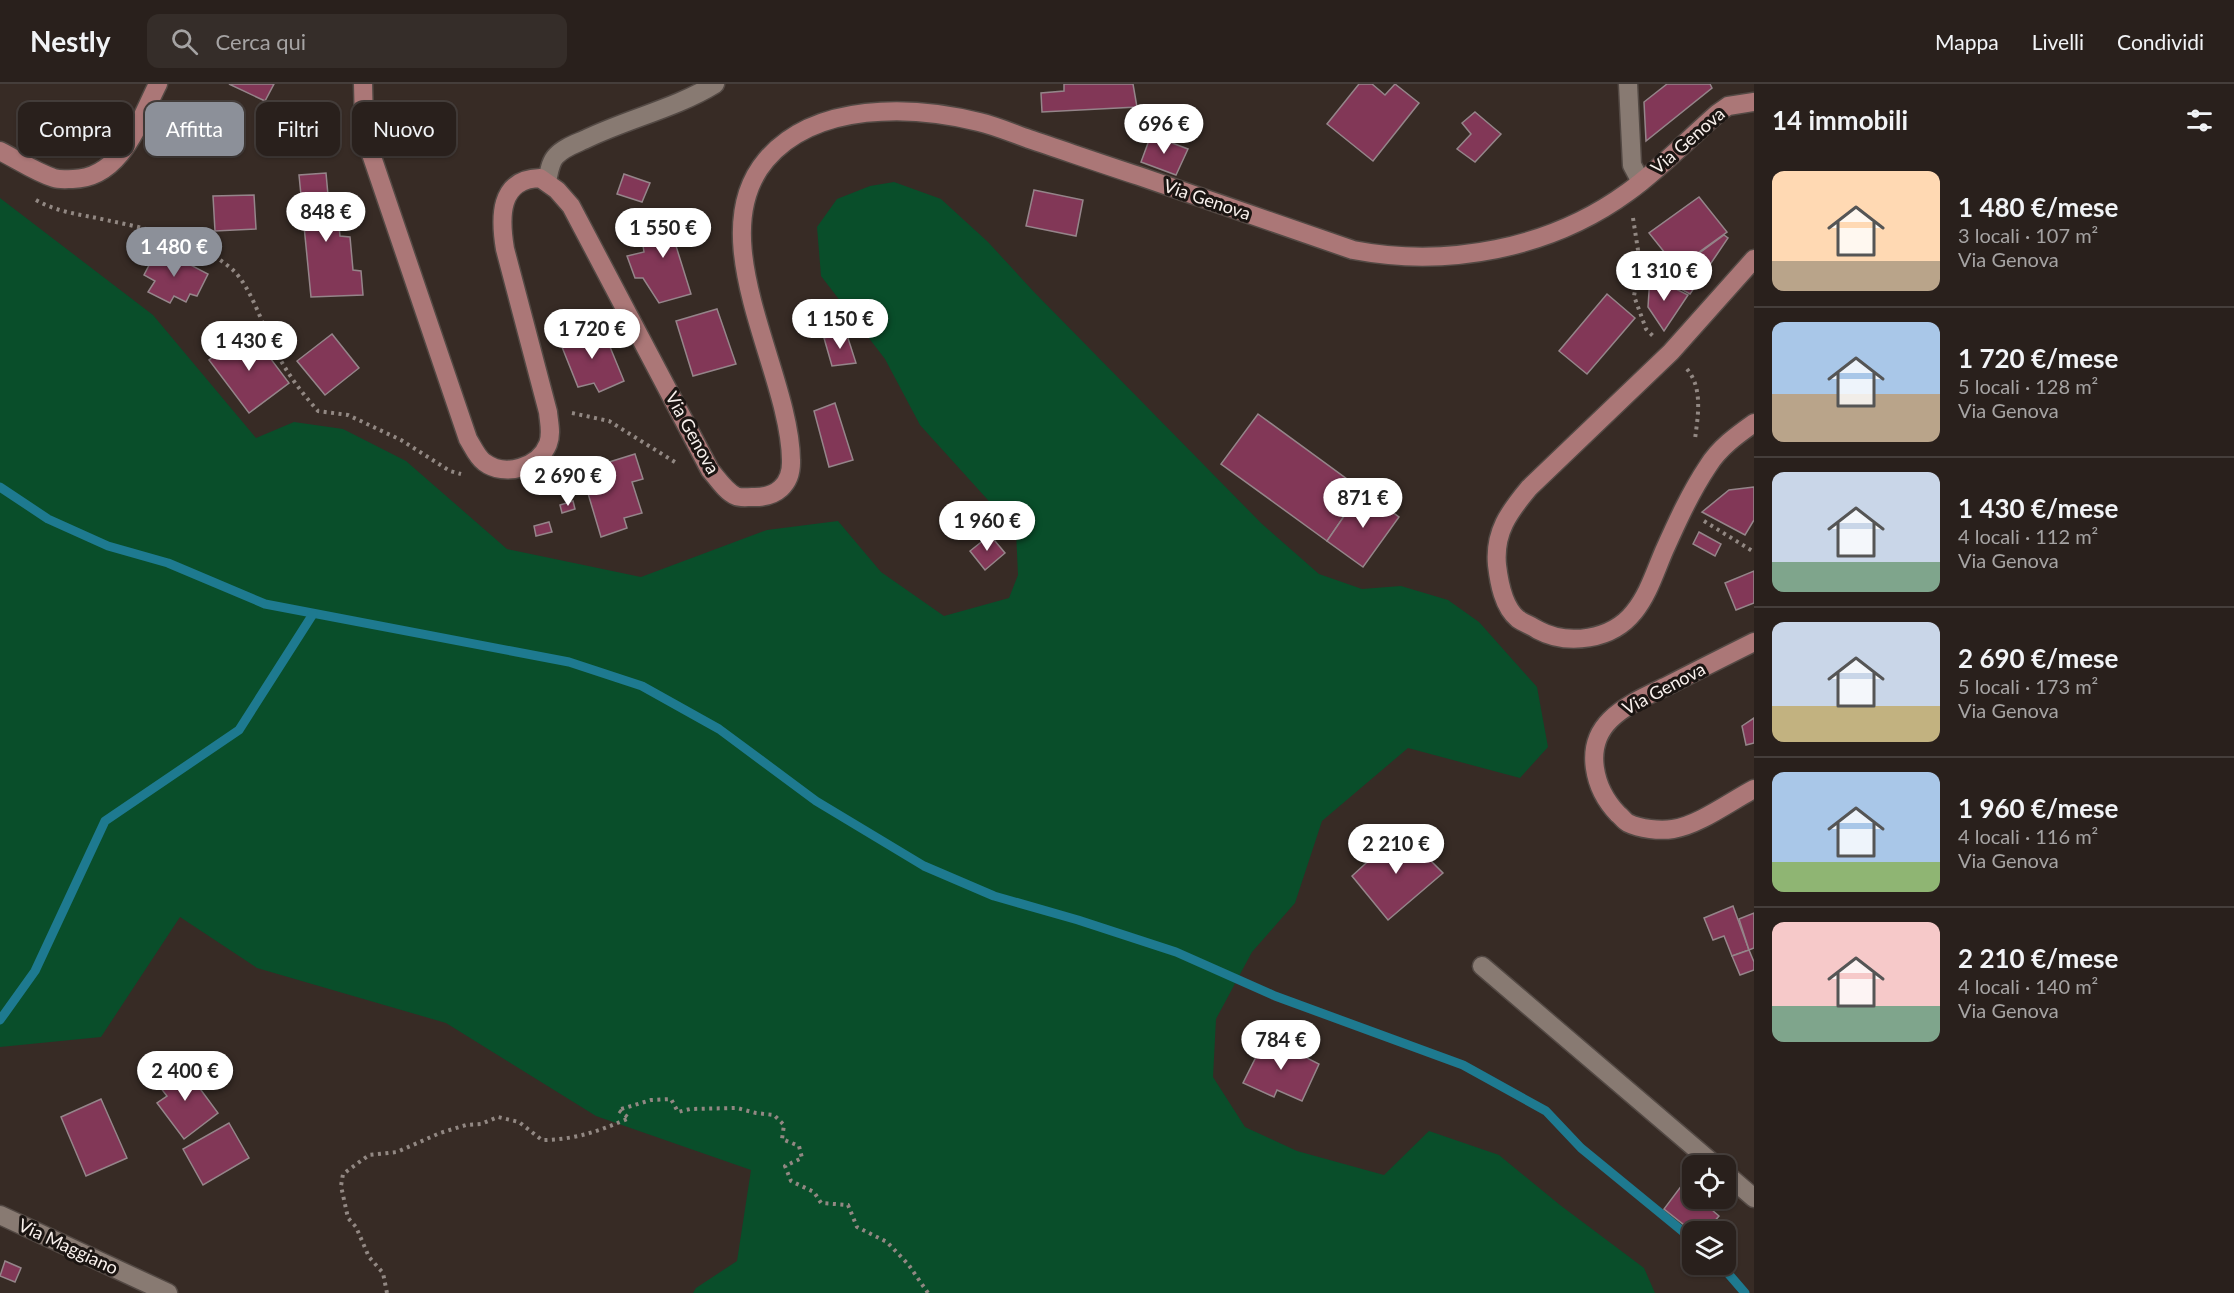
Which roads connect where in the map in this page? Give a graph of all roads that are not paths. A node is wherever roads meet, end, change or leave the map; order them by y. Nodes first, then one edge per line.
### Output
1 (158, 84) edge
2 (363, 84) edge
3 (715, 84) edge
4 (1628, 84) edge
5 (1754, 102) edge
6 (0, 151) edge
7 (547, 181) junction
8 (1634, 188) junction
9 (1754, 259) edge
10 (1754, 423) edge
11 (1754, 642) edge
12 (1754, 789) edge
13 (1482, 966) dead end
14 (1703, 1155) edge
15 (1736, 1182) edge
16 (1754, 1198) edge
17 (0, 1215) edge
18 (168, 1293) edge

1 - 6 main road
2 - 7 main road
3 - 7 street
4 - 8 street
5 - 8 main road, Via Genova
7 - 8 main road, Via Genova
9 - 10 main road
11 - 12 main road, Via Genova
13 - 14 street
15 - 16 street
17 - 18 street, Via Maggiano

